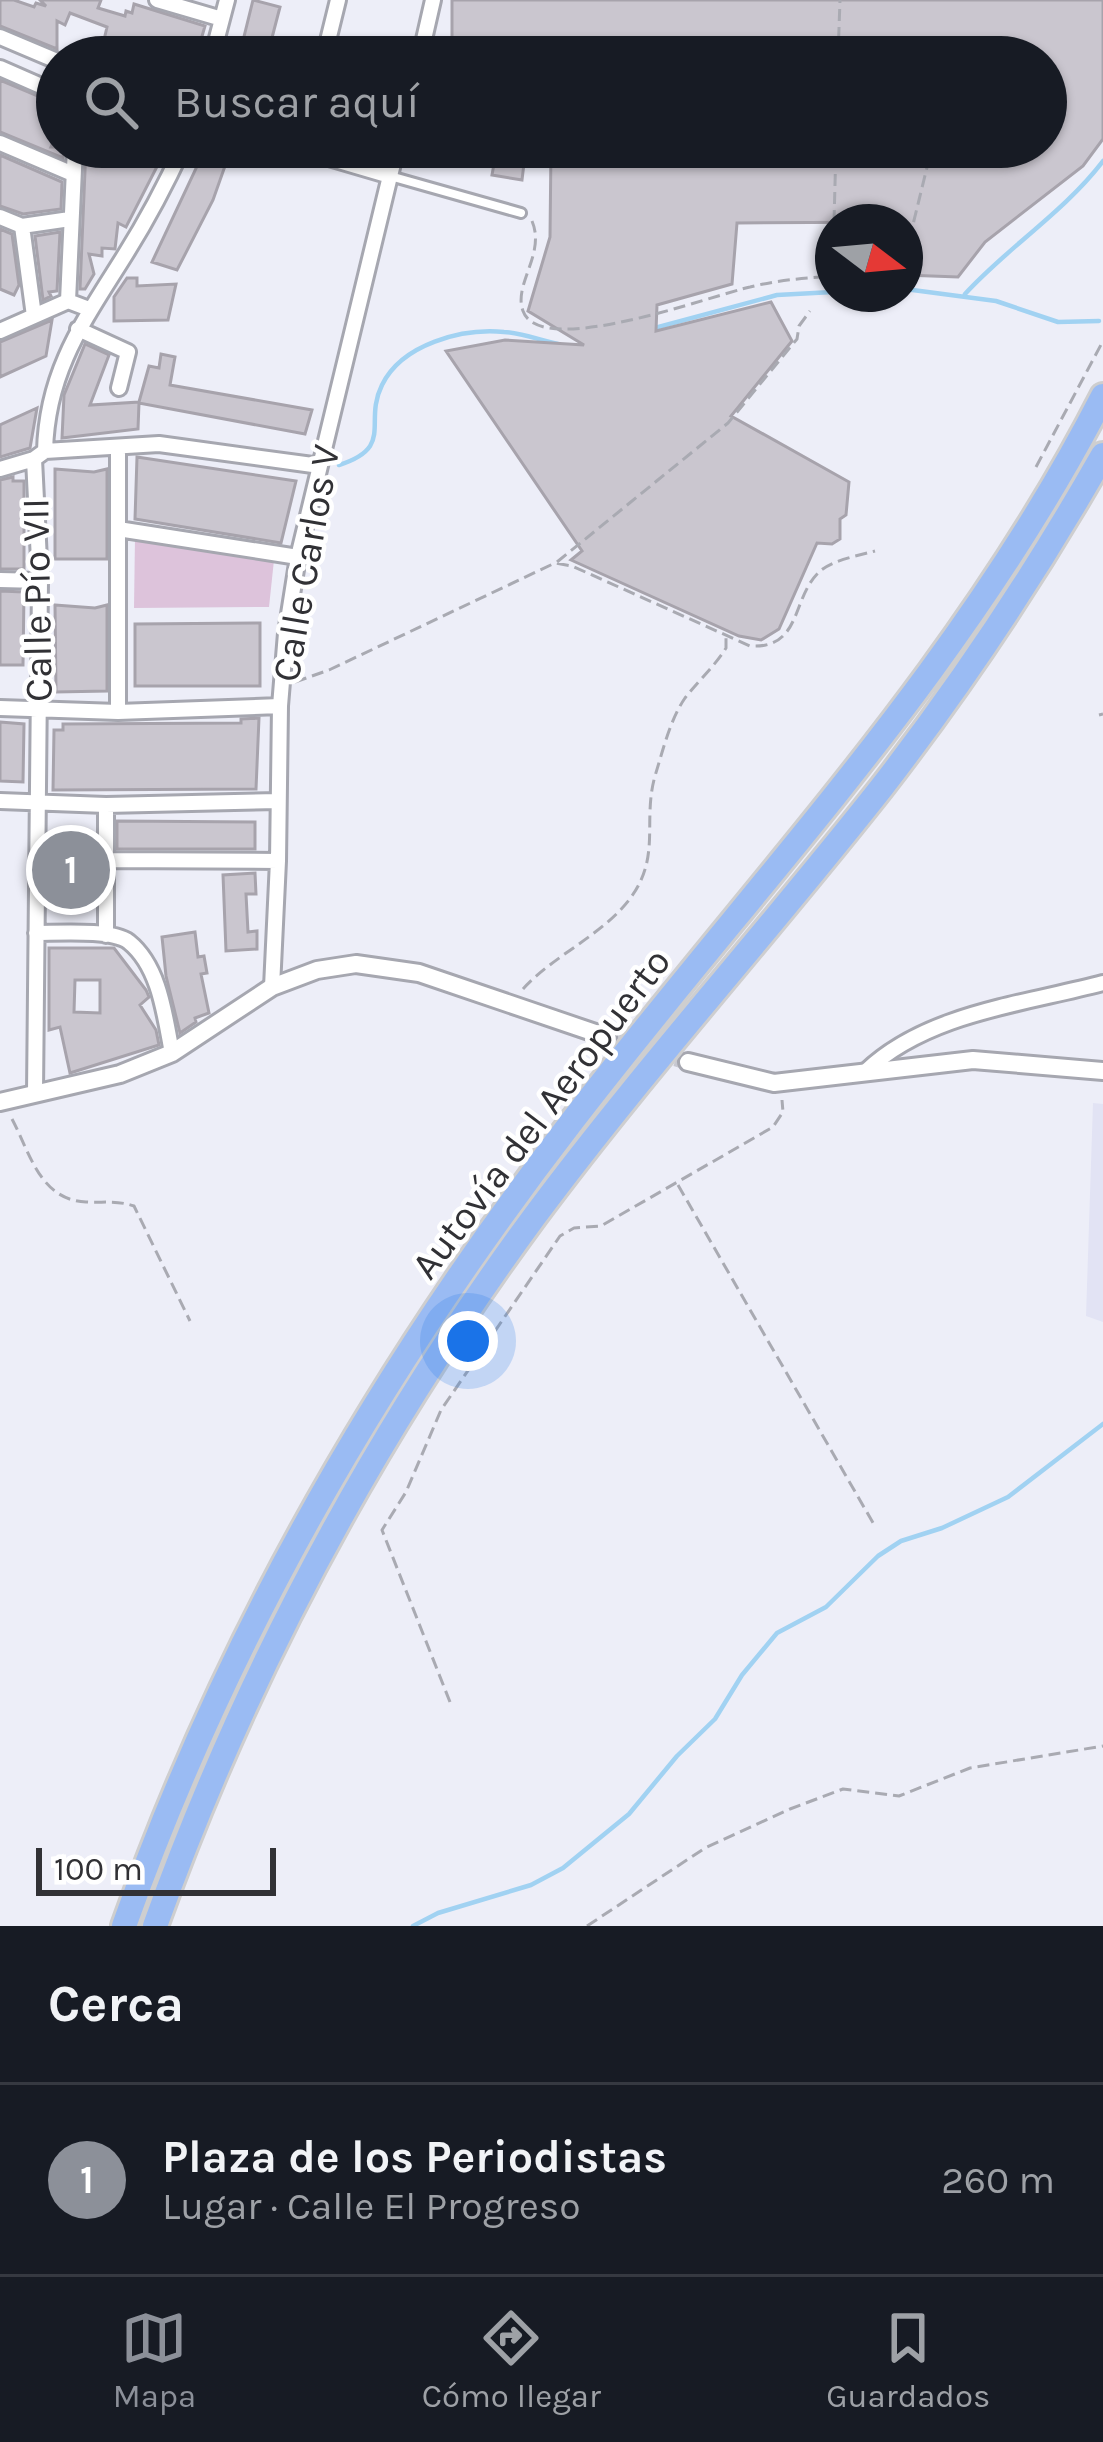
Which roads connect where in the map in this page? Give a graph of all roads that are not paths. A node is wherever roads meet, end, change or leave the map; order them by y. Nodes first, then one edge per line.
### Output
1 (157, 0) edge
2 (227, 0) edge
3 (338, 0) edge
4 (433, 0) edge
5 (222, 19) junction
6 (218, 36) edge
7 (329, 36) edge
8 (425, 36) edge
9 (0, 37) edge
10 (36, 52) edge
11 (0, 68) edge
12 (36, 84) edge
13 (0, 143) edge
14 (36, 158) edge
15 (59, 168) edge
16 (73, 168) edge
17 (172, 168) edge
18 (364, 168) edge
19 (392, 168) edge
20 (73, 174) junction
21 (390, 176) junction
22 (521, 213) road end
23 (0, 217) edge
24 (70, 219) junction
25 (22, 226) junction
26 (68, 301) junction
27 (89, 309) junction
28 (34, 316) junction
29 (78, 329) junction
30 (0, 331) edge
31 (119, 388) dead end
32 (1103, 396) edge
33 (118, 448) junction
34 (39, 455) junction
35 (1103, 455) edge
36 (320, 466) junction
37 (0, 469) edge
38 (118, 529) junction
39 (298, 557) junction
40 (0, 580) edge
41 (40, 581) junction
42 (280, 706) junction
43 (0, 708) edge
44 (38, 710) junction
45 (118, 712) junction
46 (0, 801) edge
47 (278, 801) junction
48 (35, 803) junction
49 (106, 805) junction
50 (105, 860) junction
51 (278, 861) junction
52 (36, 933) junction
53 (106, 935) junction
54 (1103, 983) edge
55 (272, 987) junction
56 (607, 1037) tunnel mouth
57 (172, 1053) junction
58 (688, 1062) tunnel mouth
59 (866, 1071) junction
60 (1103, 1071) edge
61 (35, 1093) junction
62 (2, 1101) edge
63 (229, 1738) junction
64 (123, 1926) edge
65 (155, 1926) edge
66 (172, 1926) edge

1 - 5 street
2 - 5 street
3 - 7 street
4 - 8 street
5 - 6 street
9 - 10 street
11 - 12 street
13 - 14 street
15 - 20 street
16 - 20 street
17 - 27 street, Calle Pío VII
18 - 21 street
19 - 21 street, Calle Carlos V
20 - 24 street
21 - 22 lane
21 - 36 street, Calle Carlos V
23 - 25 street
24 - 25 street
24 - 26 street
25 - 28 street
26 - 27 street
26 - 28 street
27 - 29 street, Calle Pío VII
28 - 30 street
29 - 31 street
29 - 34 street, Calle Pío VII
32 - 64 highway, Autovía del Aeropuerto
33 - 34 street
33 - 36 street
33 - 38 street
34 - 37 street
34 - 41 street, Calle Pío VII
35 - 63 highway, Autovía del Aeropuerto
36 - 39 street, Calle Carlos V
38 - 39 street
38 - 45 street
39 - 42 street, Calle Carlos V
40 - 41 street
41 - 44 street, Calle Pío VII
42 - 45 street
42 - 47 street, Calle Carlos V
43 - 44 street
44 - 45 street
44 - 48 street, Calle Pío VII
46 - 48 street
47 - 49 street
47 - 51 street, Calle Carlos V
48 - 49 street
48 - 52 street, Calle Pío VII
49 - 50 street
50 - 51 street
50 - 53 street
51 - 55 street, Calle Carlos V
52 - 53 street
52 - 61 street, Calle Pío VII
53 - 57 street
54 - 59 street
55 - 56 street
55 - 57 street
57 - 61 street
58 - 59 street
59 - 60 street
61 - 62 street
63 - 65 highway, Autovía del Aeropuerto
63 - 66 highway

